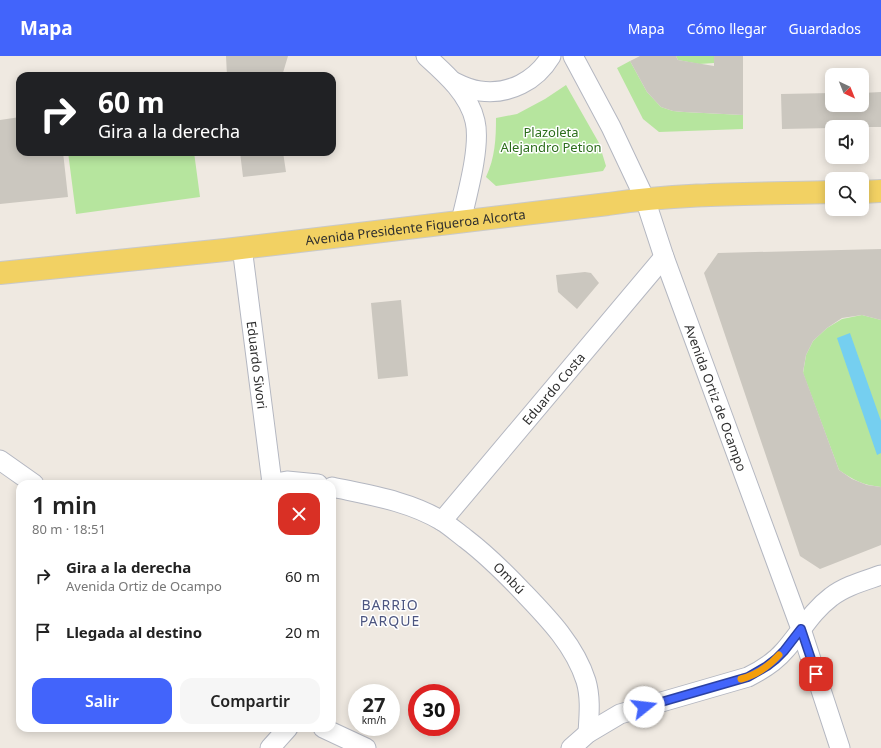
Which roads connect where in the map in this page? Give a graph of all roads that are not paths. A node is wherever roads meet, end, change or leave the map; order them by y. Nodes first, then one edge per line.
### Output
1 (426, 56) edge
2 (551, 56) edge
3 (573, 56) edge
4 (454, 82) junction
5 (881, 191) edge
6 (825, 192) edge
7 (869, 192) edge
8 (644, 199) junction
9 (461, 221) junction
10 (242, 248) junction
11 (664, 257) junction
12 (0, 273) edge
13 (0, 460) edge
14 (28, 480) edge
15 (271, 480) edge
16 (336, 488) edge
17 (442, 521) junction
18 (881, 575) edge
19 (801, 629) junction
20 (284, 732) edge
21 (332, 732) edge
22 (588, 733) junction
23 (270, 748) edge
24 (366, 748) edge
25 (571, 748) edge
26 (840, 748) edge

1 - 4 street
2 - 4 street
3 - 8 street, Avenida Ortiz de Ocampo
4 - 9 street
5 - 7 main road
6 - 8 main road, Avenida Presidente Figueroa Alcorta
8 - 9 main road, Avenida Presidente Figueroa Alcorta
8 - 11 street, Avenida Ortiz de Ocampo
9 - 10 main road, Avenida Presidente Figueroa Alcorta
10 - 12 main road, Avenida Presidente Figueroa Alcorta
10 - 15 street, Eduardo Sivori
11 - 17 street, Eduardo Costa
11 - 19 street, Avenida Ortiz de Ocampo
13 - 14 street
16 - 17 street, Ombú
17 - 22 street, Ombú
18 - 19 street
19 - 22 street
19 - 26 street, Avenida Ortiz de Ocampo
20 - 23 street
21 - 24 street
22 - 25 street

